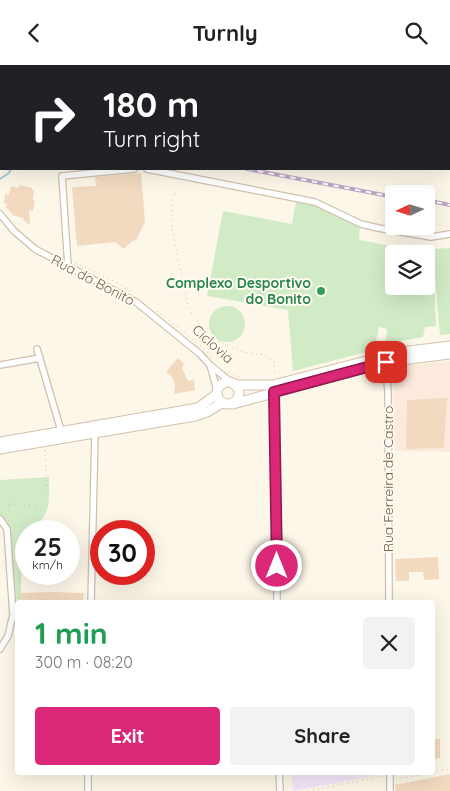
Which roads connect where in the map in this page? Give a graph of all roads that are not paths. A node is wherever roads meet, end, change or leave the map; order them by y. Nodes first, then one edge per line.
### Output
1 (124, 170) edge
2 (152, 170) edge
3 (0, 214) edge
4 (450, 234) edge
5 (68, 266) junction
6 (450, 346) edge
7 (37, 349) dead end
8 (450, 354) edge
9 (40, 358) junction
10 (385, 359) junction
11 (0, 365) edge
12 (210, 365) junction
13 (236, 382) junction
14 (274, 385) junction
15 (217, 392) junction
16 (222, 403) junction
17 (233, 404) junction
18 (95, 433) junction
19 (62, 436) junction
20 (0, 441) edge
21 (0, 449) edge
22 (0, 519) edge
23 (91, 600) edge
24 (277, 600) edge
25 (389, 600) edge
26 (0, 649) edge
27 (88, 775) edge
28 (279, 775) edge
29 (390, 775) edge
30 (88, 791) edge
31 (280, 791) edge
32 (390, 791) edge

1 - 5 street
2 - 4 street
3 - 5 street, Rua do Bonito
5 - 12 street, Rua do Bonito
6 - 10 street
7 - 9 street
8 - 10 street
9 - 11 street
9 - 19 street
10 - 14 street
10 - 25 street, Rua Ferreira de Castro
12 - 13 street, Rua do Bonito
12 - 15 street
13 - 14 street
13 - 15 street
13 - 17 street
14 - 17 street
14 - 24 street
15 - 16 street
15 - 19 street
16 - 17 street
16 - 18 street
18 - 19 street
18 - 23 street
19 - 20 street
19 - 21 street
22 - 26 street
27 - 30 street
28 - 31 street
29 - 32 street

